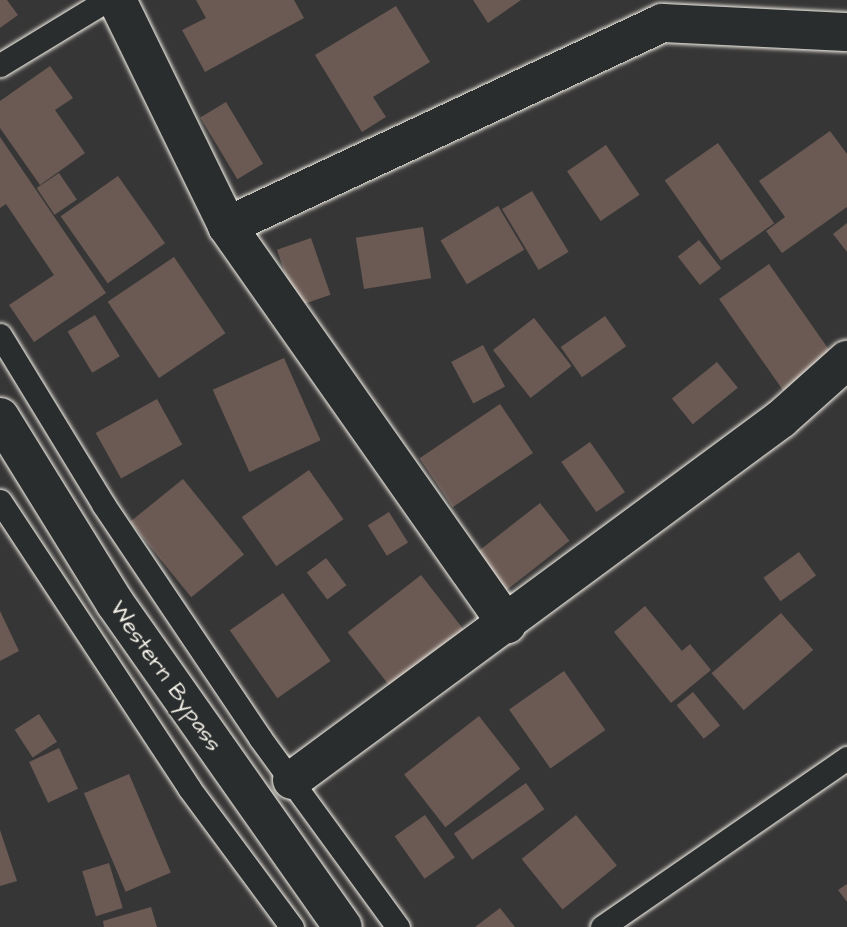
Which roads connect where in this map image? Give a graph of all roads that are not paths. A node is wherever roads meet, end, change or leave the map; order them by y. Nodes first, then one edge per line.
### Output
1 (107, 0) edge
2 (117, 0) edge
3 (847, 32) edge
4 (0, 65) edge
5 (227, 226) junction
6 (0, 335) edge
7 (847, 360) edge
8 (0, 417) edge
9 (0, 501) edge
10 (507, 624) junction
11 (847, 758) edge
12 (292, 780) junction
13 (292, 927) edge
14 (343, 927) edge
15 (398, 927) edge
16 (602, 927) edge

1 - 4 lane
2 - 5 street
3 - 5 street
5 - 10 street
6 - 12 lane
7 - 10 street
8 - 14 street, Western Bypass
9 - 13 lane
10 - 12 street
11 - 16 lane
12 - 15 lane

